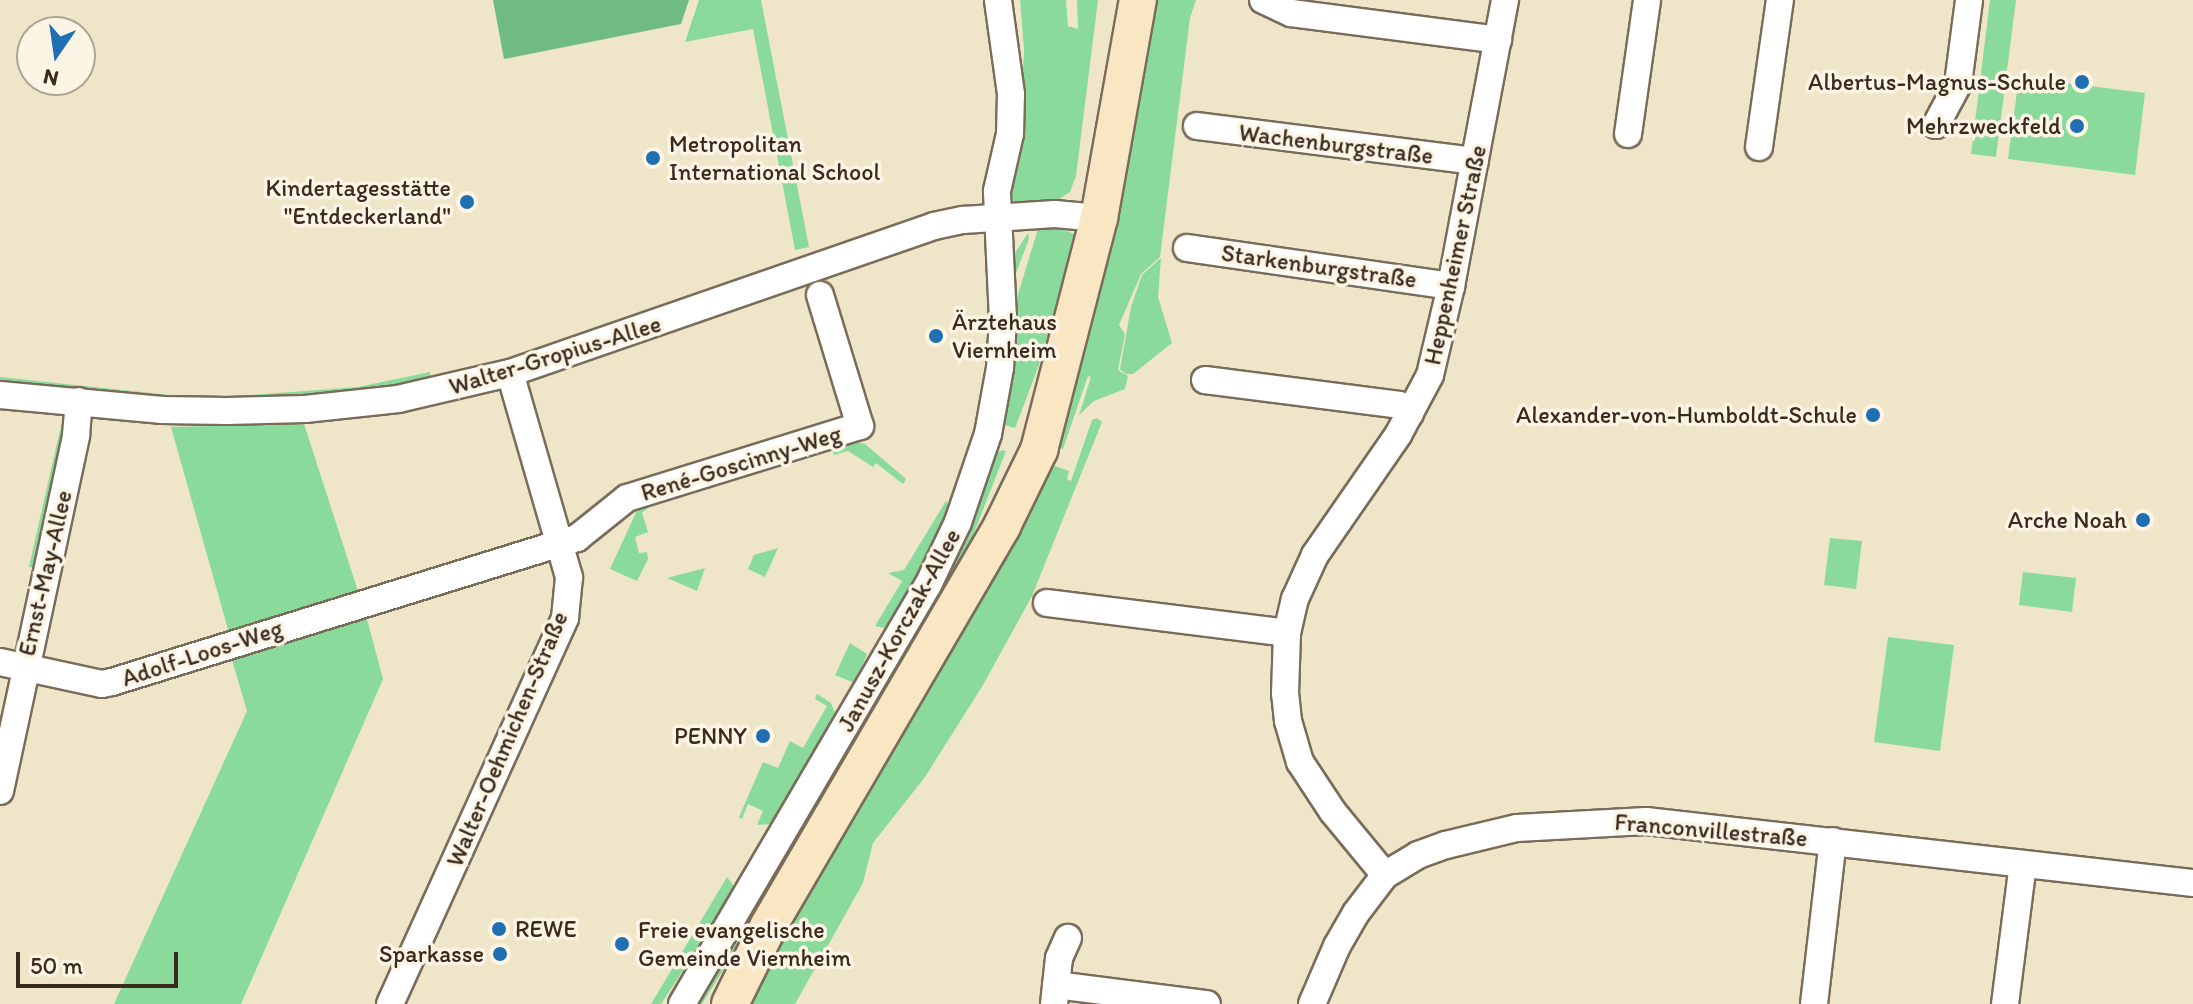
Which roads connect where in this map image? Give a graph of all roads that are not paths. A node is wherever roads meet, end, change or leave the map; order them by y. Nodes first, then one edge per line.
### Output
1 (998, 0) edge
2 (1114, 0) edge
3 (1138, 0) edge
4 (1263, 0) edge
5 (1505, 0) edge
6 (1647, 0) edge
7 (1780, 0) edge
8 (1969, 0) edge
9 (1498, 40) junction
10 (1936, 125) dead end
11 (1197, 126) dead end
12 (1628, 134) dead end
13 (1759, 147) dead end
14 (1111, 151) junction
15 (1475, 161) junction
16 (1099, 218) junction
17 (999, 219) junction
18 (1187, 248) dead end
19 (1451, 286) junction
20 (820, 295) dead end
21 (510, 373) junction
22 (1205, 380) dead end
23 (0, 395) edge
24 (79, 401) junction
25 (1410, 414) junction
26 (560, 543) junction
27 (1047, 603) dead end
28 (357, 605) joint
29 (1287, 633) junction
30 (12, 665) edge
31 (0, 791) edge
32 (1833, 841) junction
33 (2023, 864) junction
34 (1385, 875) junction
35 (2193, 883) edge
36 (769, 925) junction
37 (1068, 938) dead end
38 (1055, 995) edge
39 (390, 1004) edge
40 (682, 1004) edge
41 (713, 1004) edge
42 (730, 1004) edge
43 (1207, 1004) edge
44 (1312, 1004) edge
45 (1814, 1004) edge
46 (2005, 1004) edge

1 - 17 street, Janusz-Korczak-Allee
2 - 14 main road
3 - 14 main road
4 - 9 street
5 - 9 street, Heppenheimer Straße
6 - 12 street
7 - 13 street
8 - 10 street
9 - 15 street, Heppenheimer Straße
11 - 15 street, Wachenburgstraße
14 - 16 main road
15 - 19 street, Heppenheimer Straße
16 - 17 street, Walter-Gropius-Allee
16 - 36 main road
17 - 21 street, Walter-Gropius-Allee
17 - 40 street, Janusz-Korczak-Allee
18 - 19 street, Starkenburgstraße
19 - 25 street, Heppenheimer Straße
20 - 26 street, René-Goscinny-Weg
21 - 24 street, Walter-Gropius-Allee
21 - 26 street, Walter-Oehmichen-Straße
22 - 25 street
23 - 24 street, Walter-Gropius-Allee
24 - 30 street, Ernst-May-Allee
25 - 29 street, Heppenheimer Straße
26 - 28 street, René-Goscinny-Weg
26 - 39 street, Walter-Oehmichen-Straße
27 - 29 street
28 - 30 street, Adolf-Loos-Weg
29 - 34 street, Heppenheimer Straße
30 - 31 street, Ernst-May-Allee
32 - 33 street, Franconvillestraße
32 - 34 street, Franconvillestraße
32 - 45 street
33 - 35 street, Franconvillestraße
33 - 46 street
34 - 44 street, Franconvillestraße
36 - 41 main road
36 - 42 main road
37 - 38 street
38 - 43 street

